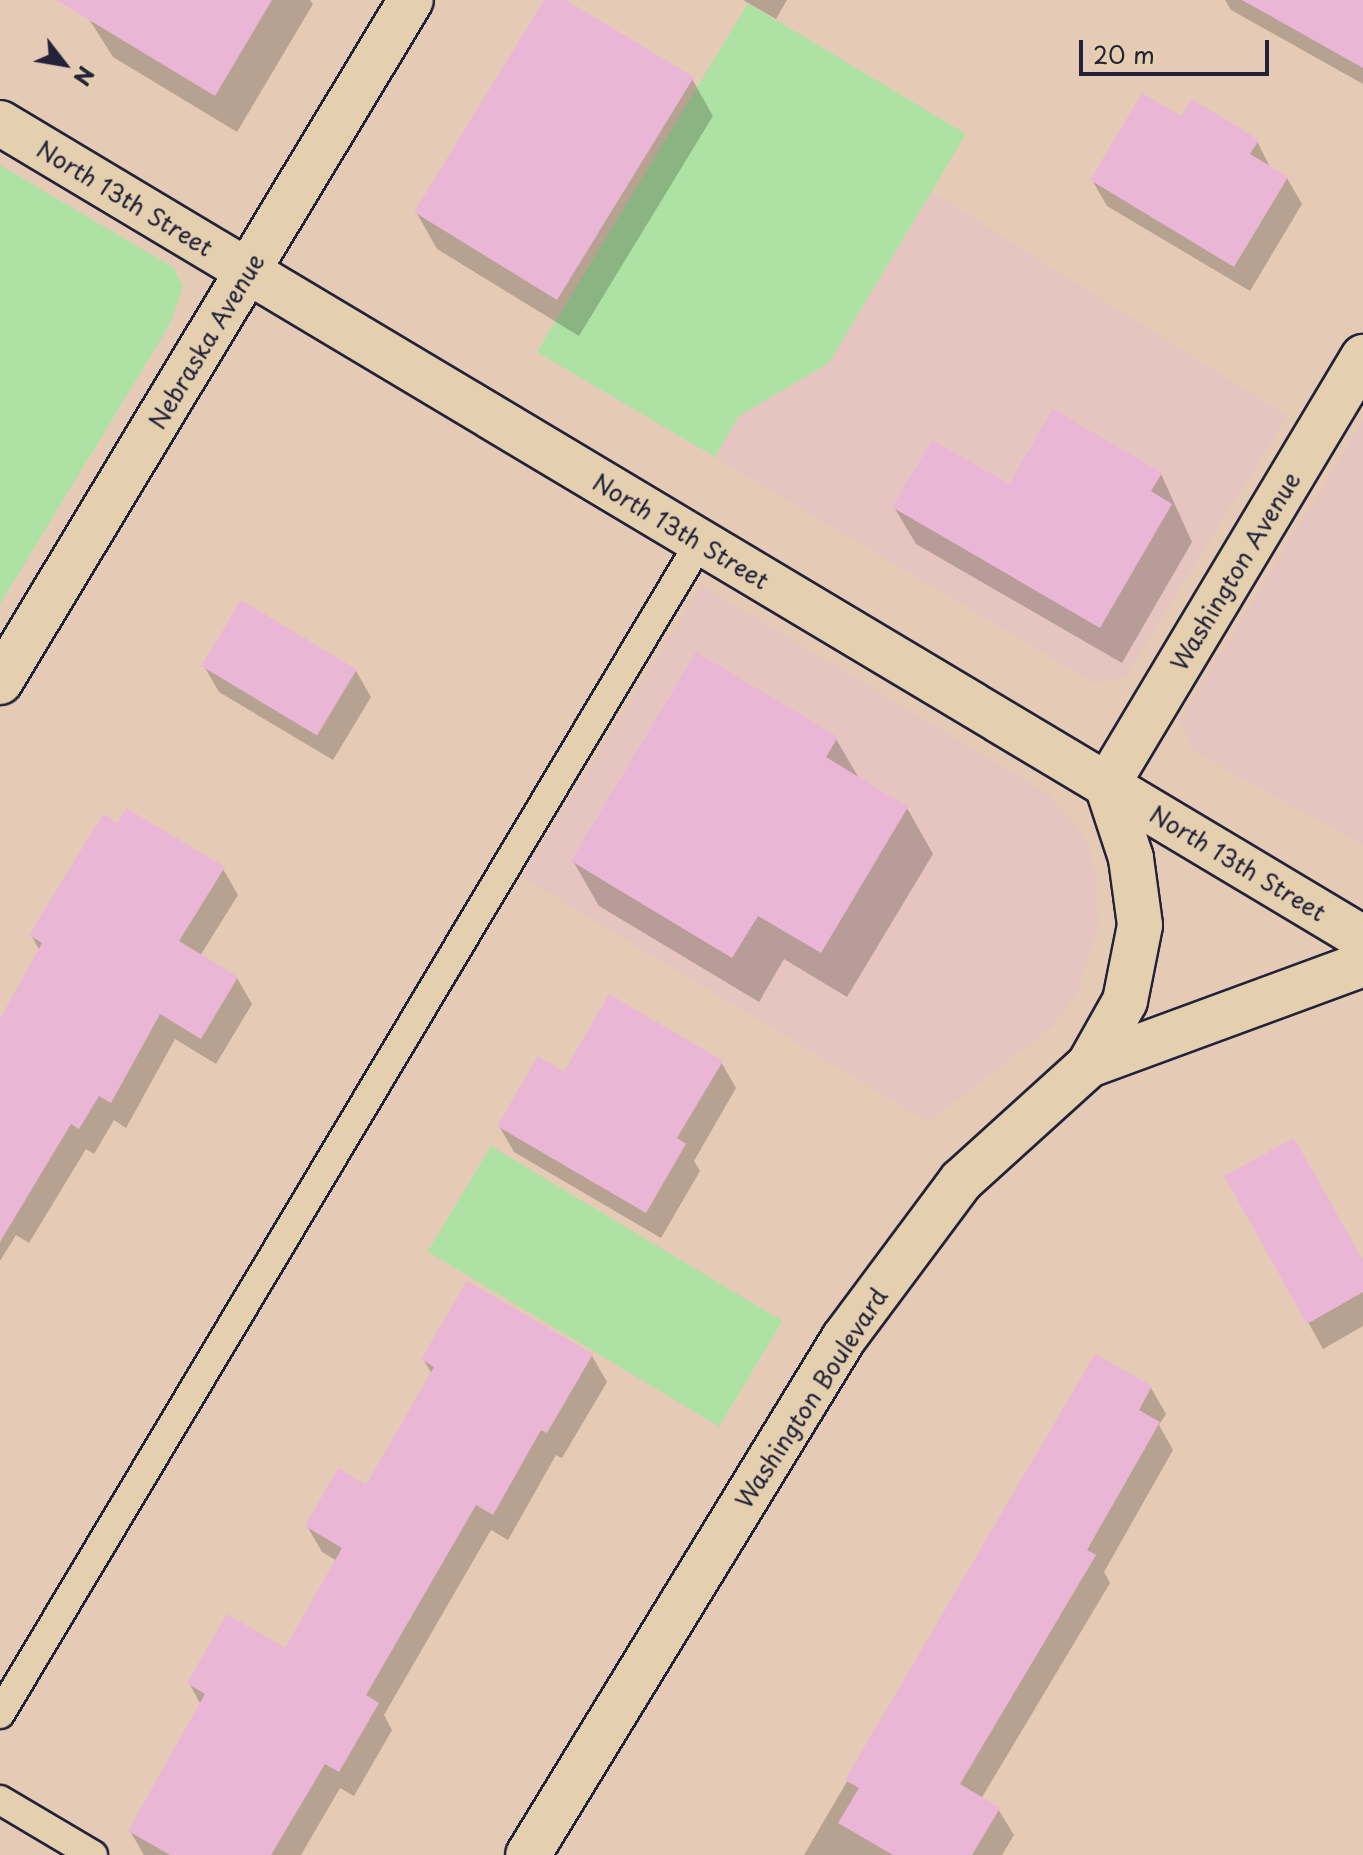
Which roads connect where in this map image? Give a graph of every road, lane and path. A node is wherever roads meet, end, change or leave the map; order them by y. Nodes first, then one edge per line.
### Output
1 (411, 0) edge
2 (0, 123) edge
3 (248, 272) junction
4 (1363, 357) edge
5 (700, 542) junction
6 (0, 682) edge
7 (1107, 785) junction
8 (1363, 938) edge
9 (1363, 964) edge
10 (1089, 1065) junction
11 (0, 1714) edge
12 (0, 1800) edge
13 (93, 1855) edge
14 (528, 1855) edge

1 - 3 street, Nebraska Avenue
2 - 3 street, North 13th Street
3 - 5 street, North 13th Street
3 - 6 street, Nebraska Avenue
4 - 7 street, Washington Avenue
5 - 7 street, North 13th Street
5 - 11 lane
7 - 8 street, North 13th Street
7 - 10 street
9 - 10 street, Washington Boulevard
10 - 14 street, Washington Boulevard
12 - 13 lane

